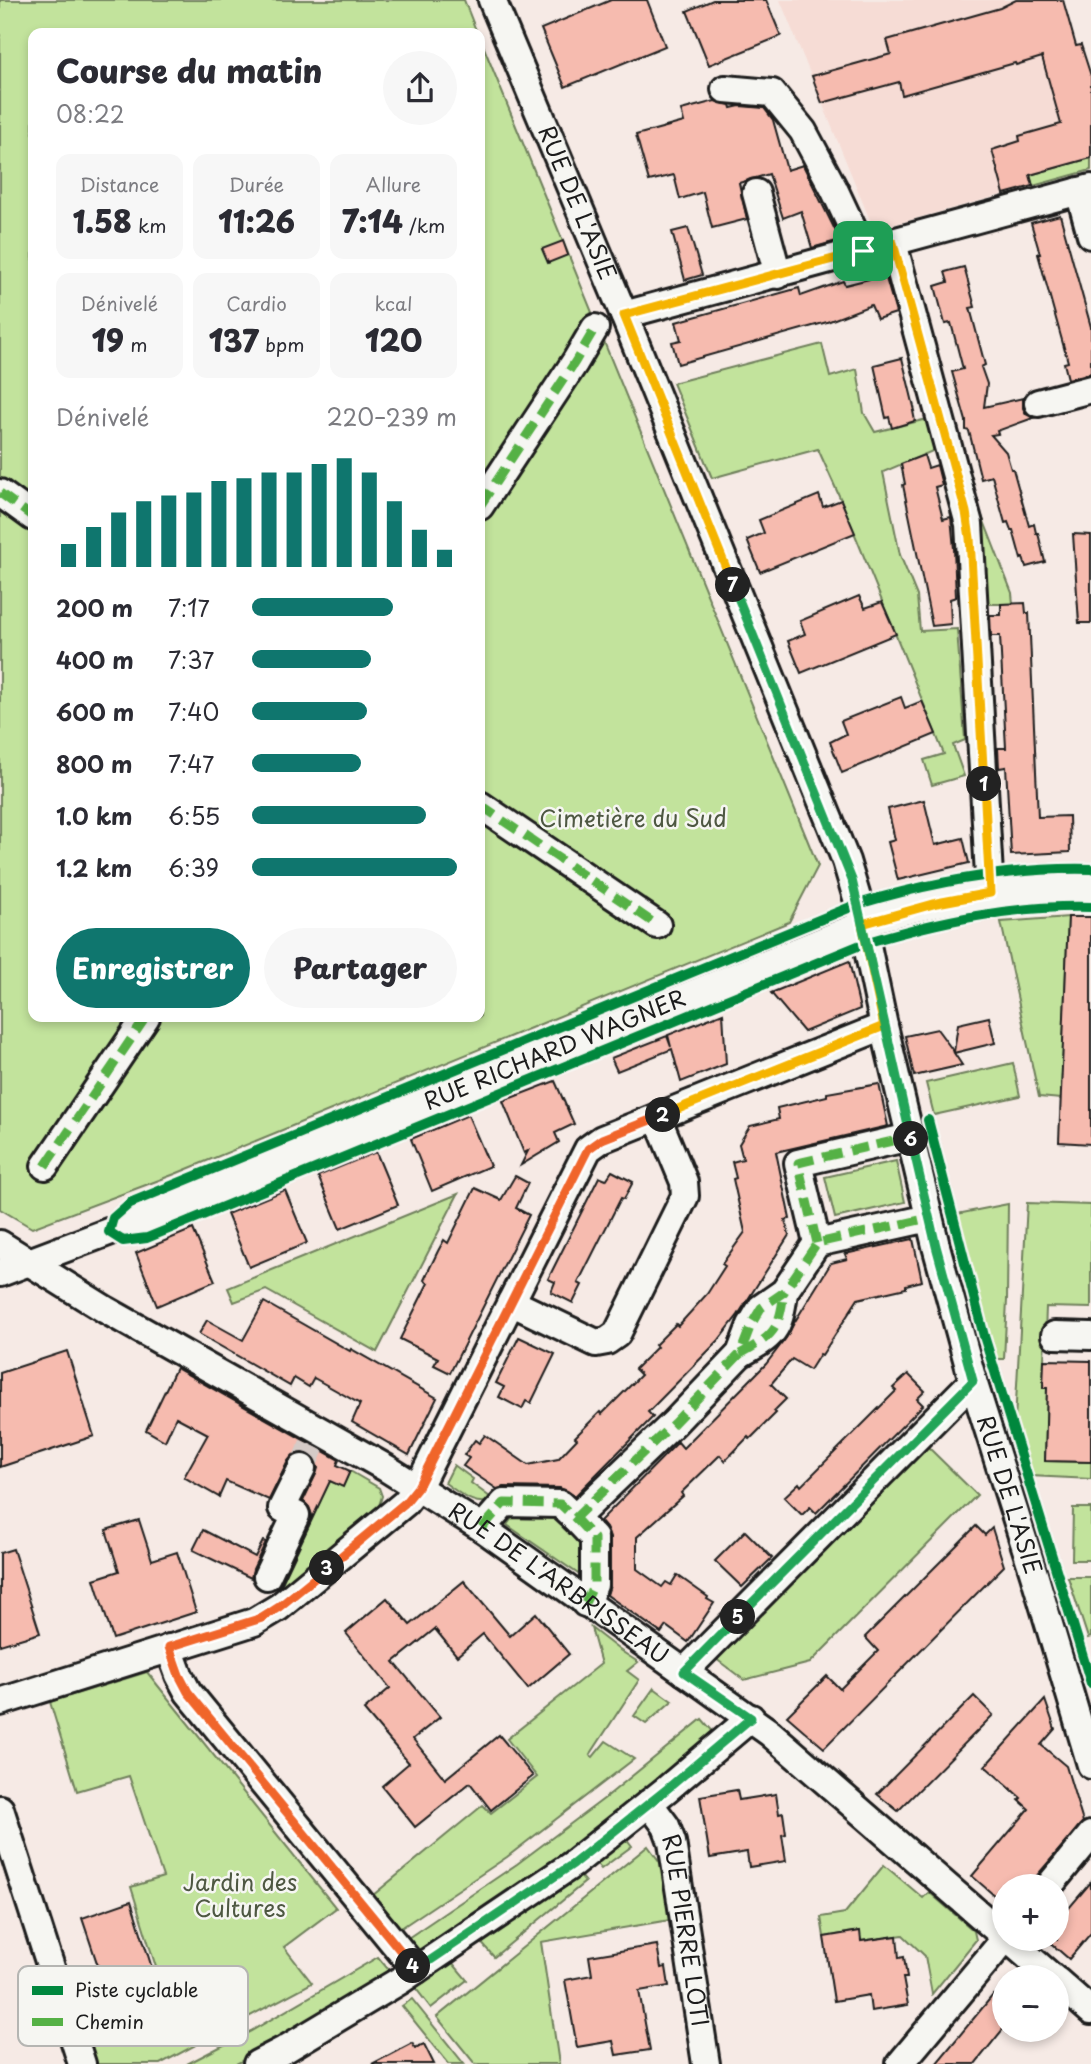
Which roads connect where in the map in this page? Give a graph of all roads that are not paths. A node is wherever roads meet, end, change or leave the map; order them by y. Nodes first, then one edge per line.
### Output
1 (492, 0) edge
2 (725, 89) dead end
3 (1085, 189) edge
4 (756, 193) dead end
5 (1091, 235) edge
6 (893, 243) junction
7 (863, 251) junction
8 (778, 275) junction
9 (624, 315) junction
10 (595, 328) dead end
11 (1091, 389) edge
12 (1038, 403) dead end
13 (0, 493) edge
14 (485, 498) edge
15 (28, 513) edge
16 (485, 808) edge
17 (1091, 888) edge
18 (990, 893) junction
19 (862, 924) junction
20 (657, 925) dead end
21 (143, 1022) edge
22 (884, 1026) junction
23 (657, 1117) junction
24 (910, 1137) junction
25 (45, 1166) dead end
26 (929, 1218) junction
27 (817, 1243) junction
28 (0, 1244) edge
29 (30, 1261) junction
30 (0, 1273) edge
31 (511, 1302) junction
32 (1055, 1335) dead end
33 (1091, 1336) edge
34 (973, 1381) junction
35 (311, 1447) junction
36 (418, 1487) junction
37 (575, 1518) junction
38 (482, 1528) junction
39 (267, 1576) dead end
40 (585, 1602) junction
41 (169, 1647) junction
42 (684, 1672) junction
43 (0, 1702) edge
44 (751, 1718) junction
45 (1091, 1765) edge
46 (649, 1803) junction
47 (0, 1809) edge
48 (1091, 1835) edge
49 (1059, 1874) edge
50 (992, 1926) edge
51 (995, 1951) edge
52 (1021, 1951) edge
53 (1038, 1965) edge
54 (50, 1966) edge
55 (416, 1970) junction
56 (1069, 1992) edge
57 (1091, 2011) edge
58 (76, 2046) edge
59 (82, 2064) edge
60 (257, 2064) edge
61 (706, 2064) edge
62 (900, 2064) edge

1 - 9 street, RUE DE L'ASIE
2 - 7 street
3 - 5 street
3 - 6 street
4 - 8 street
6 - 7 street
6 - 18 street
7 - 8 street
8 - 9 street
9 - 19 street, RUE DE L'ASIE
10 - 14 street
11 - 12 street
13 - 15 street
16 - 20 street
17 - 18 street, RUE RICHARD WAGNER
18 - 19 street, RUE RICHARD WAGNER
19 - 22 street, RUE DE L'ASIE
19 - 29 street, RUE RICHARD WAGNER
21 - 25 street
22 - 23 street
22 - 24 street, RUE DE L'ASIE
23 - 31 street
23 - 31 street
24 - 26 street, RUE DE L'ASIE
24 - 27 street
26 - 27 street
26 - 34 street, RUE DE L'ASIE
27 - 37 street
28 - 29 street, RUE DE L'ARBRISSEAU
29 - 30 street, RUE RICHARD WAGNER
29 - 35 street, RUE DE L'ARBRISSEAU
31 - 36 street
32 - 33 street
34 - 42 street
34 - 45 street, RUE DE L'ASIE
35 - 36 street, RUE DE L'ARBRISSEAU
35 - 39 street
36 - 38 street, RUE DE L'ARBRISSEAU
36 - 41 street
37 - 38 street
37 - 40 street
38 - 40 street, RUE DE L'ARBRISSEAU
40 - 42 street, RUE DE L'ARBRISSEAU
41 - 43 street
41 - 55 street
42 - 44 street, RUE DE L'ARBRISSEAU
44 - 46 street
44 - 50 street, RUE DE L'ARBRISSEAU
46 - 55 street
46 - 61 street, RUE PIERRE LOTI
47 - 54 street
48 - 49 street
51 - 62 street
52 - 53 street, RUE DE L'ARBRISSEAU
55 - 60 street
56 - 57 street
58 - 59 street

